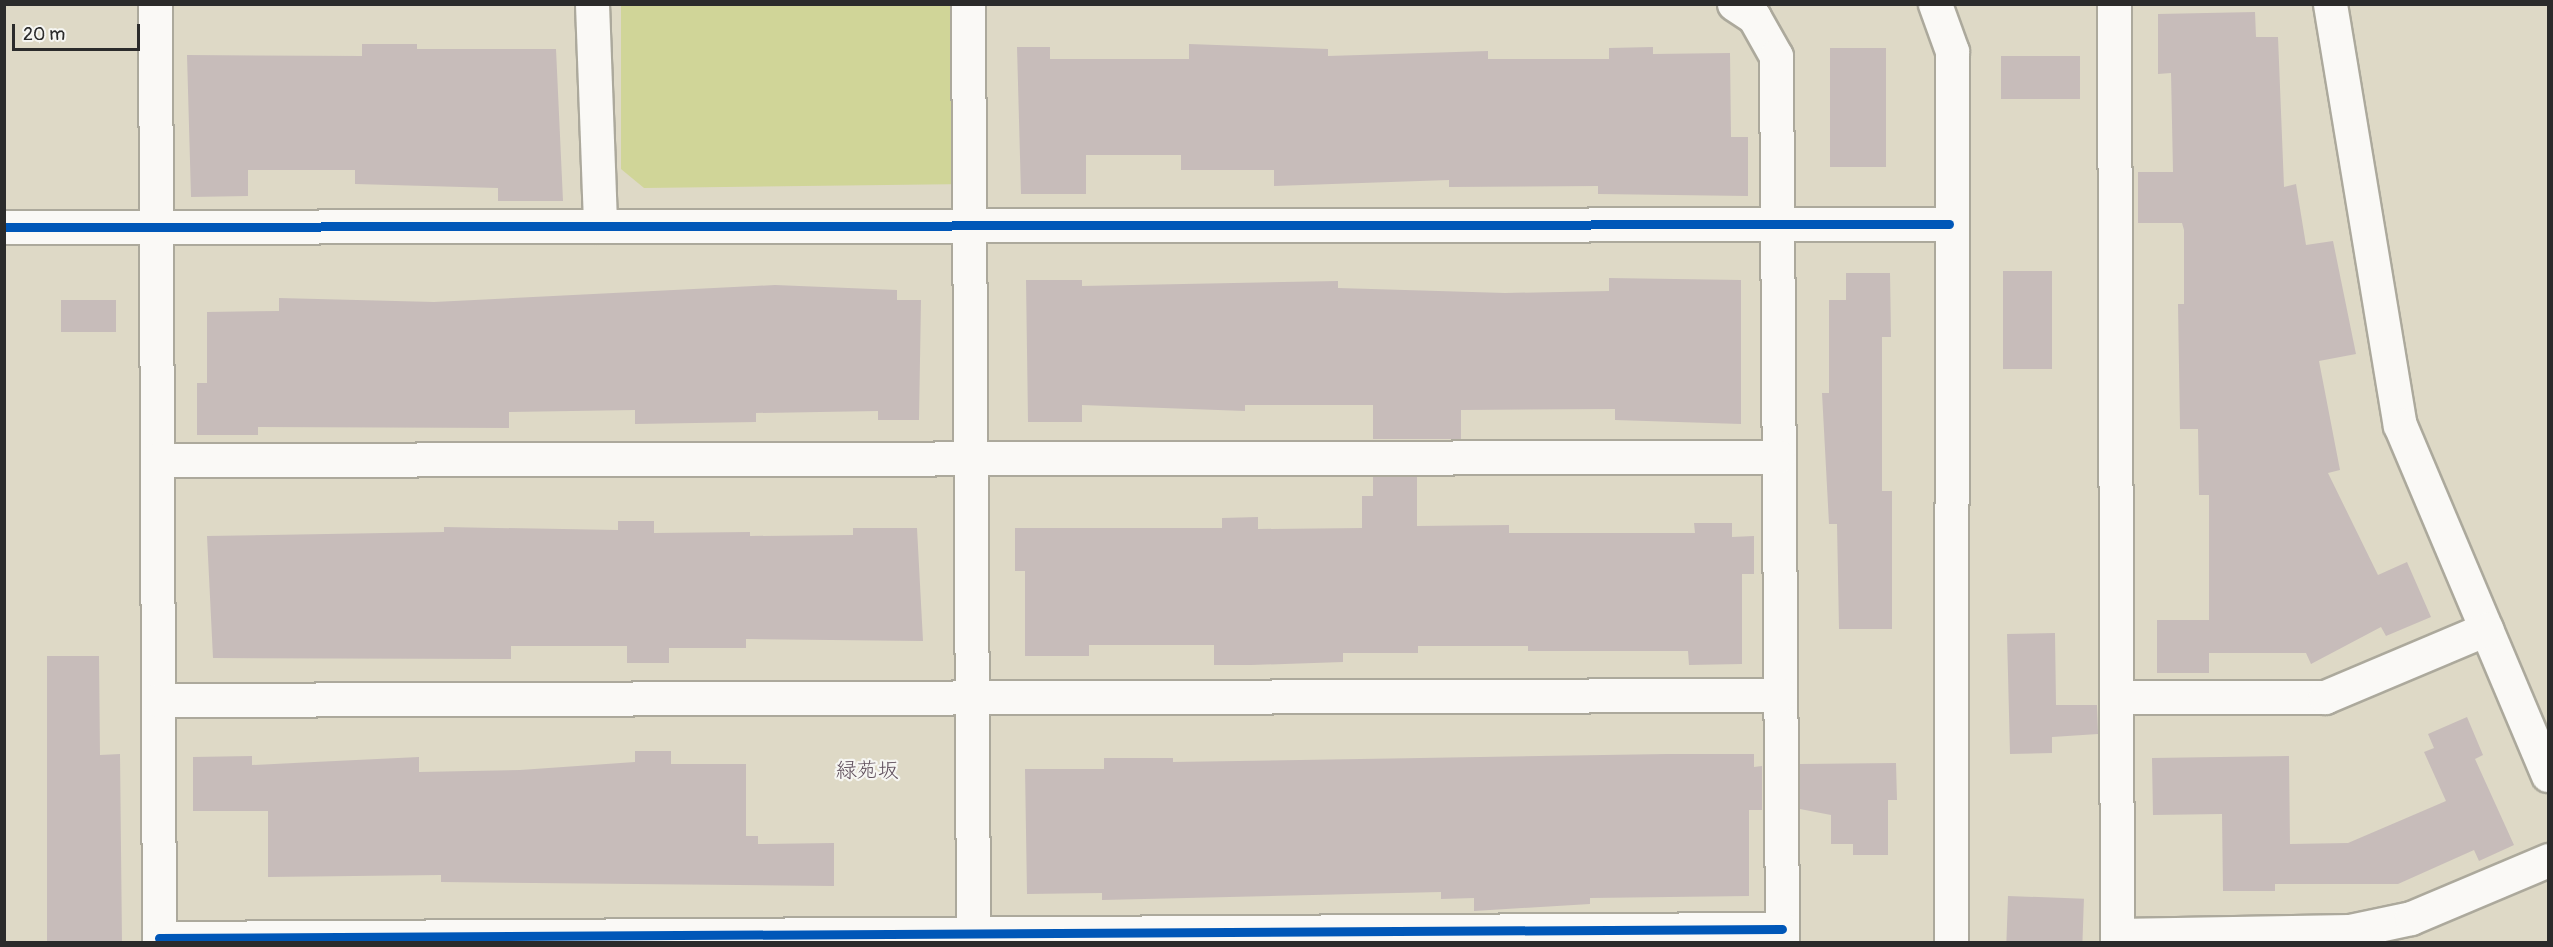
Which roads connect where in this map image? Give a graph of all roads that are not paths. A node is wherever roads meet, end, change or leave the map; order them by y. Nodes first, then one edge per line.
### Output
1 (154, 4) edge
2 (592, 4) edge
3 (968, 4) edge
4 (1734, 4) edge
5 (1935, 4) edge
6 (2114, 4) edge
7 (2330, 4) edge
8 (1777, 224) junction
9 (1949, 224) junction
10 (156, 226) junction
11 (600, 226) junction
12 (969, 226) junction
13 (4, 227) edge
14 (1778, 457) junction
15 (970, 459) junction
16 (157, 460) junction
17 (2486, 629) junction
18 (1780, 695) junction
19 (2117, 697) junction
20 (972, 698) junction
21 (158, 700) junction
22 (2548, 775) edge
23 (2548, 860) edge
24 (1782, 936) edge
25 (973, 938) edge
26 (2117, 939) edge
27 (159, 940) edge
28 (1951, 942) edge

1 - 10 street
2 - 11 street
3 - 12 street
4 - 8 street
5 - 9 street
6 - 19 street
7 - 17 street
8 - 9 street
8 - 12 street
8 - 14 street
9 - 28 street
10 - 11 street
10 - 13 street
10 - 16 street
11 - 12 street
12 - 15 street
14 - 15 street
14 - 18 street
15 - 16 street
15 - 20 street
16 - 21 street
17 - 19 street
17 - 22 street
18 - 20 street
18 - 24 street
19 - 26 street
20 - 21 street
20 - 25 street
21 - 27 street
23 - 26 street
24 - 25 street
25 - 27 street

